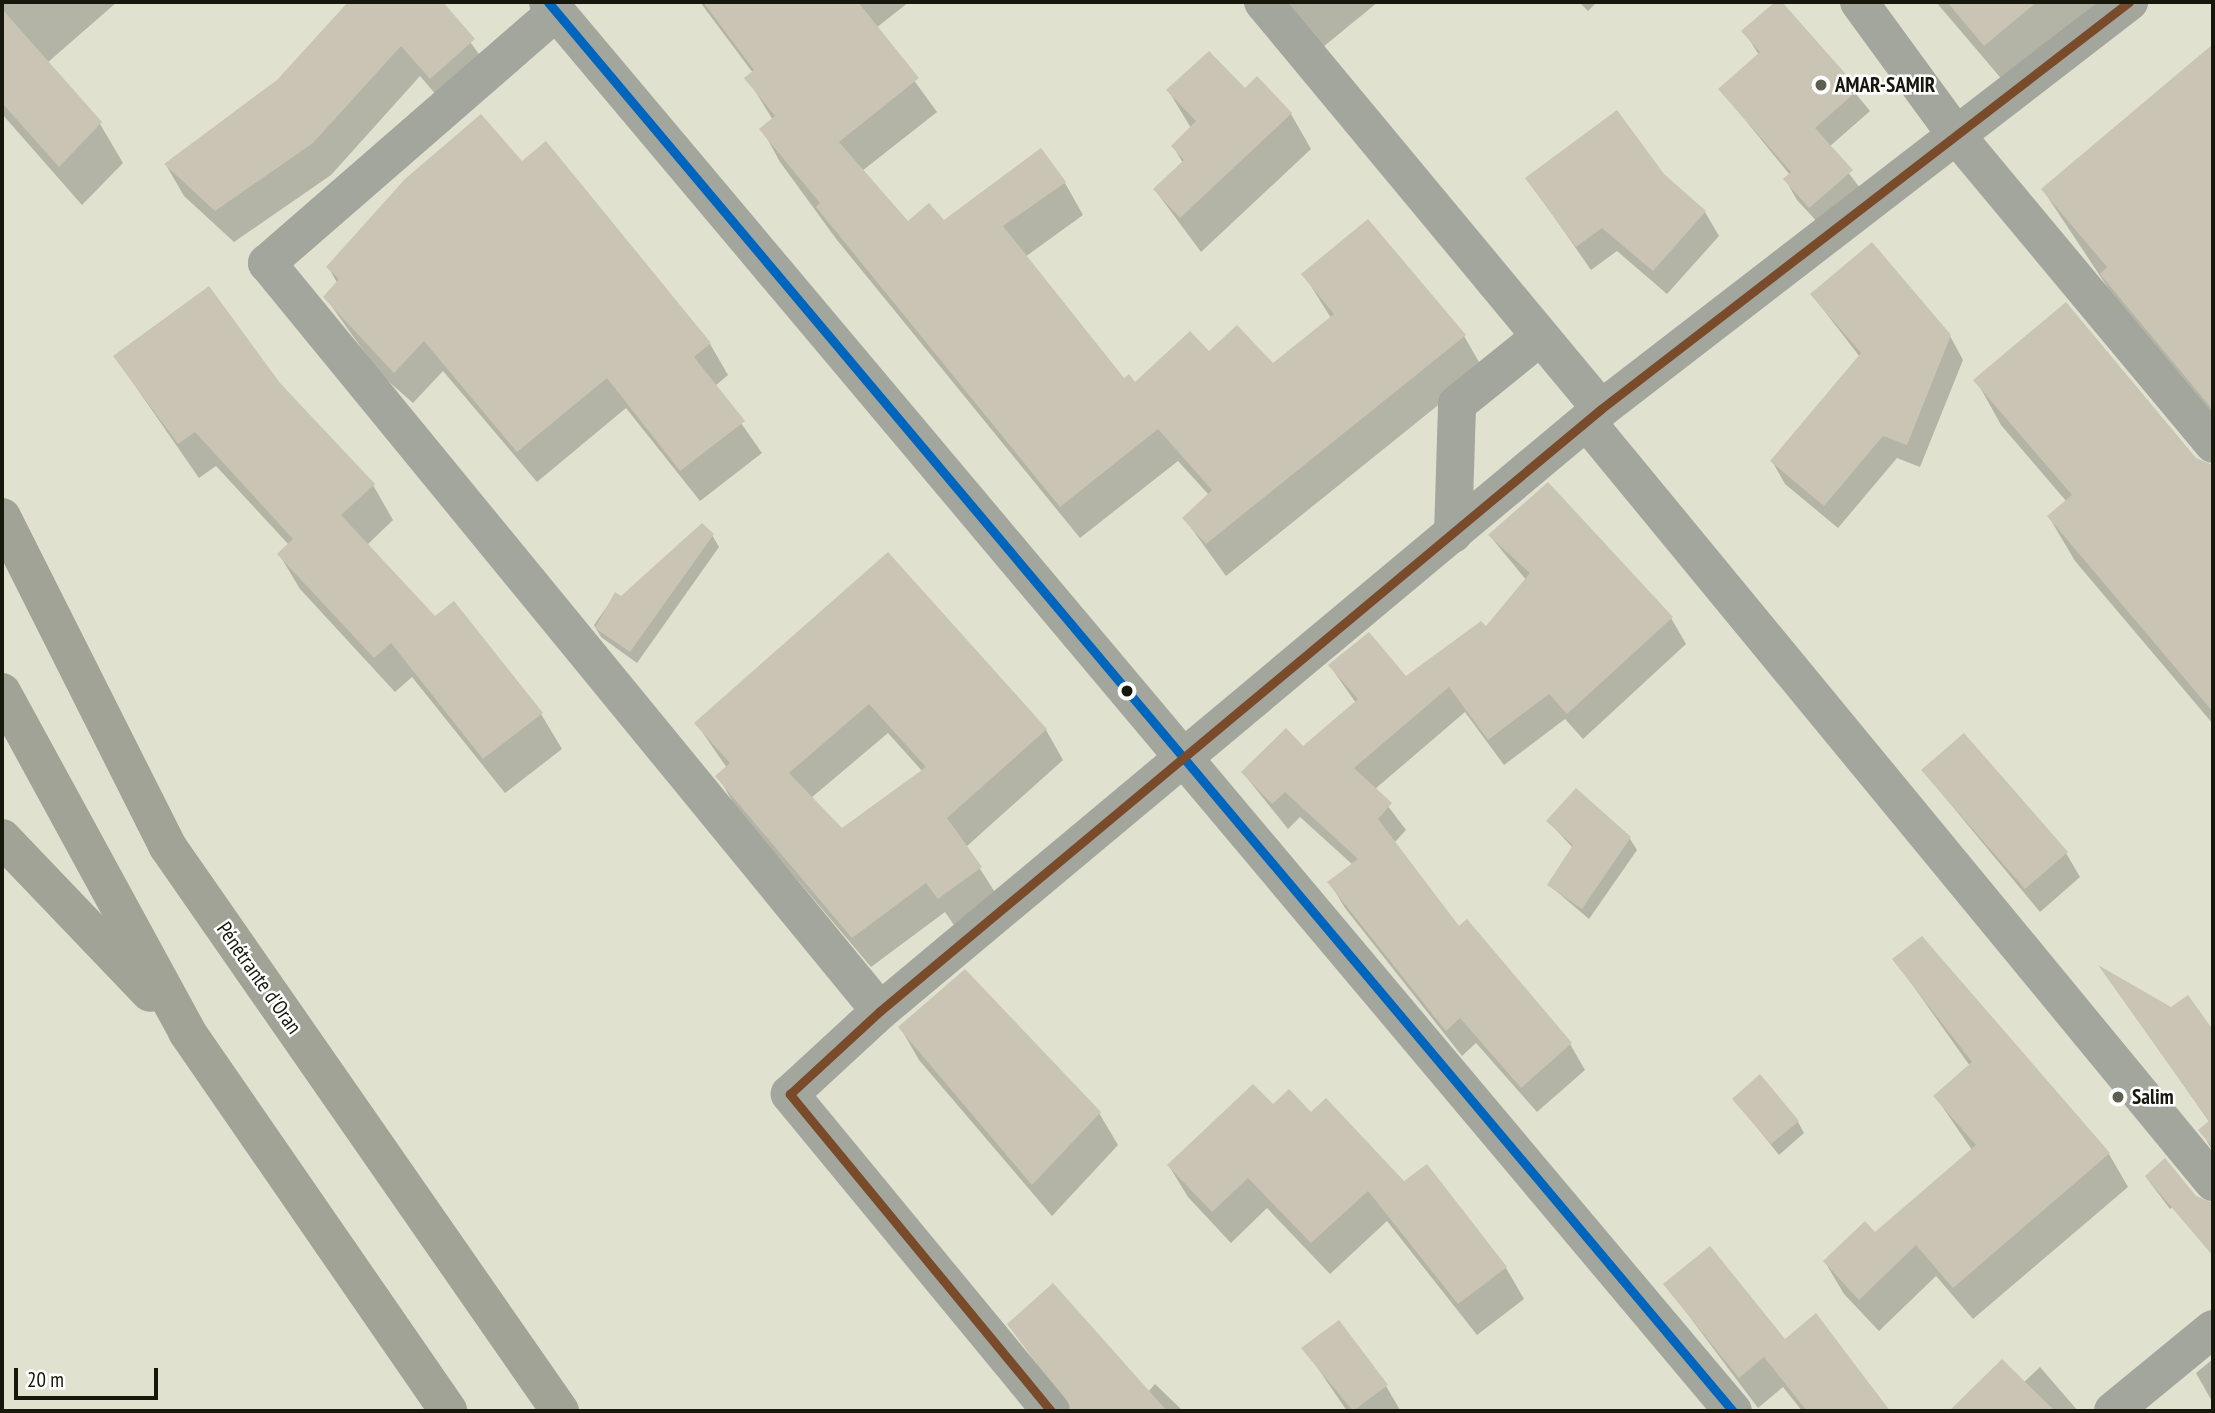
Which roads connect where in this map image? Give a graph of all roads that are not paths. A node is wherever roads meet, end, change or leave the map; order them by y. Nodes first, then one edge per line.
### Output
1 (1262, 2) edge
2 (1859, 2) edge
3 (2129, 2) edge
4 (552, 7) edge
5 (1956, 135) junction
6 (1540, 337) junction
7 (1594, 416) junction
8 (2213, 444) edge
9 (2, 517) edge
10 (1453, 534) junction
11 (2, 692) edge
12 (1182, 761) junction
13 (2, 838) edge
14 (880, 1011) junction
15 (187, 1032) junction
16 (2213, 1182) edge
17 (2213, 1329) edge
18 (448, 1411) edge
19 (560, 1411) edge
20 (1051, 1411) edge
21 (1733, 1411) edge
22 (2113, 1411) edge

1 - 6 street
2 - 5 street
3 - 5 street
4 - 12 street
4 - 14 street
5 - 7 street
5 - 8 street
6 - 7 street
6 - 10 street
7 - 10 street
7 - 16 street
9 - 19 highway, Pénétrante d'Oran
10 - 12 street
11 - 15 highway
12 - 14 street
12 - 21 street
13 - 15 highway
14 - 20 street
15 - 18 highway
17 - 22 street

